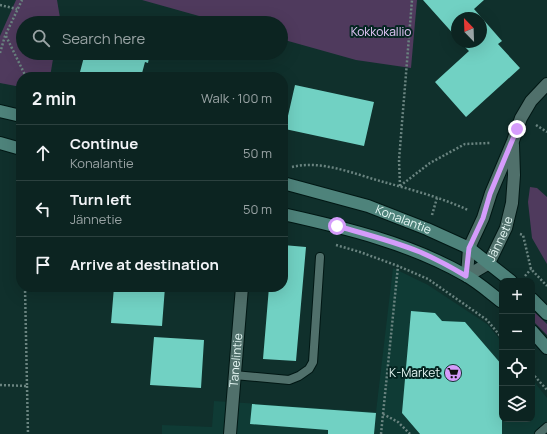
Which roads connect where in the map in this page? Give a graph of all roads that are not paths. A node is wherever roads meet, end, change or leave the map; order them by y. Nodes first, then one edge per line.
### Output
1 (547, 84) edge
2 (0, 111) edge
3 (16, 115) edge
4 (513, 141) junction
5 (0, 144) edge
6 (16, 148) edge
7 (288, 184) edge
8 (288, 215) edge
9 (469, 248) junction
10 (320, 257) dead end
11 (489, 263) junction
12 (466, 276) junction
13 (507, 278) edge
14 (242, 292) edge
15 (499, 300) edge
16 (535, 302) edge
17 (547, 314) edge
18 (535, 334) edge
19 (547, 348) edge
20 (234, 375) junction
21 (547, 427) edge
22 (230, 434) edge
23 (539, 434) edge

1 - 4 street, Jännetie
2 - 3 main road
4 - 9 street, Jännetie
4 - 11 street, Jännetie
5 - 6 main road
7 - 9 main road, Konalantie
8 - 12 main road, Konalantie
9 - 11 main road, Konalantie
9 - 12 street, Jännetie
10 - 20 lane
11 - 12 street, Jännetie
11 - 13 main road, Konalantie
12 - 15 main road, Konalantie
14 - 20 street, Tanelintie
16 - 17 main road
18 - 19 main road
20 - 22 street, Tanelintie
21 - 23 lane

